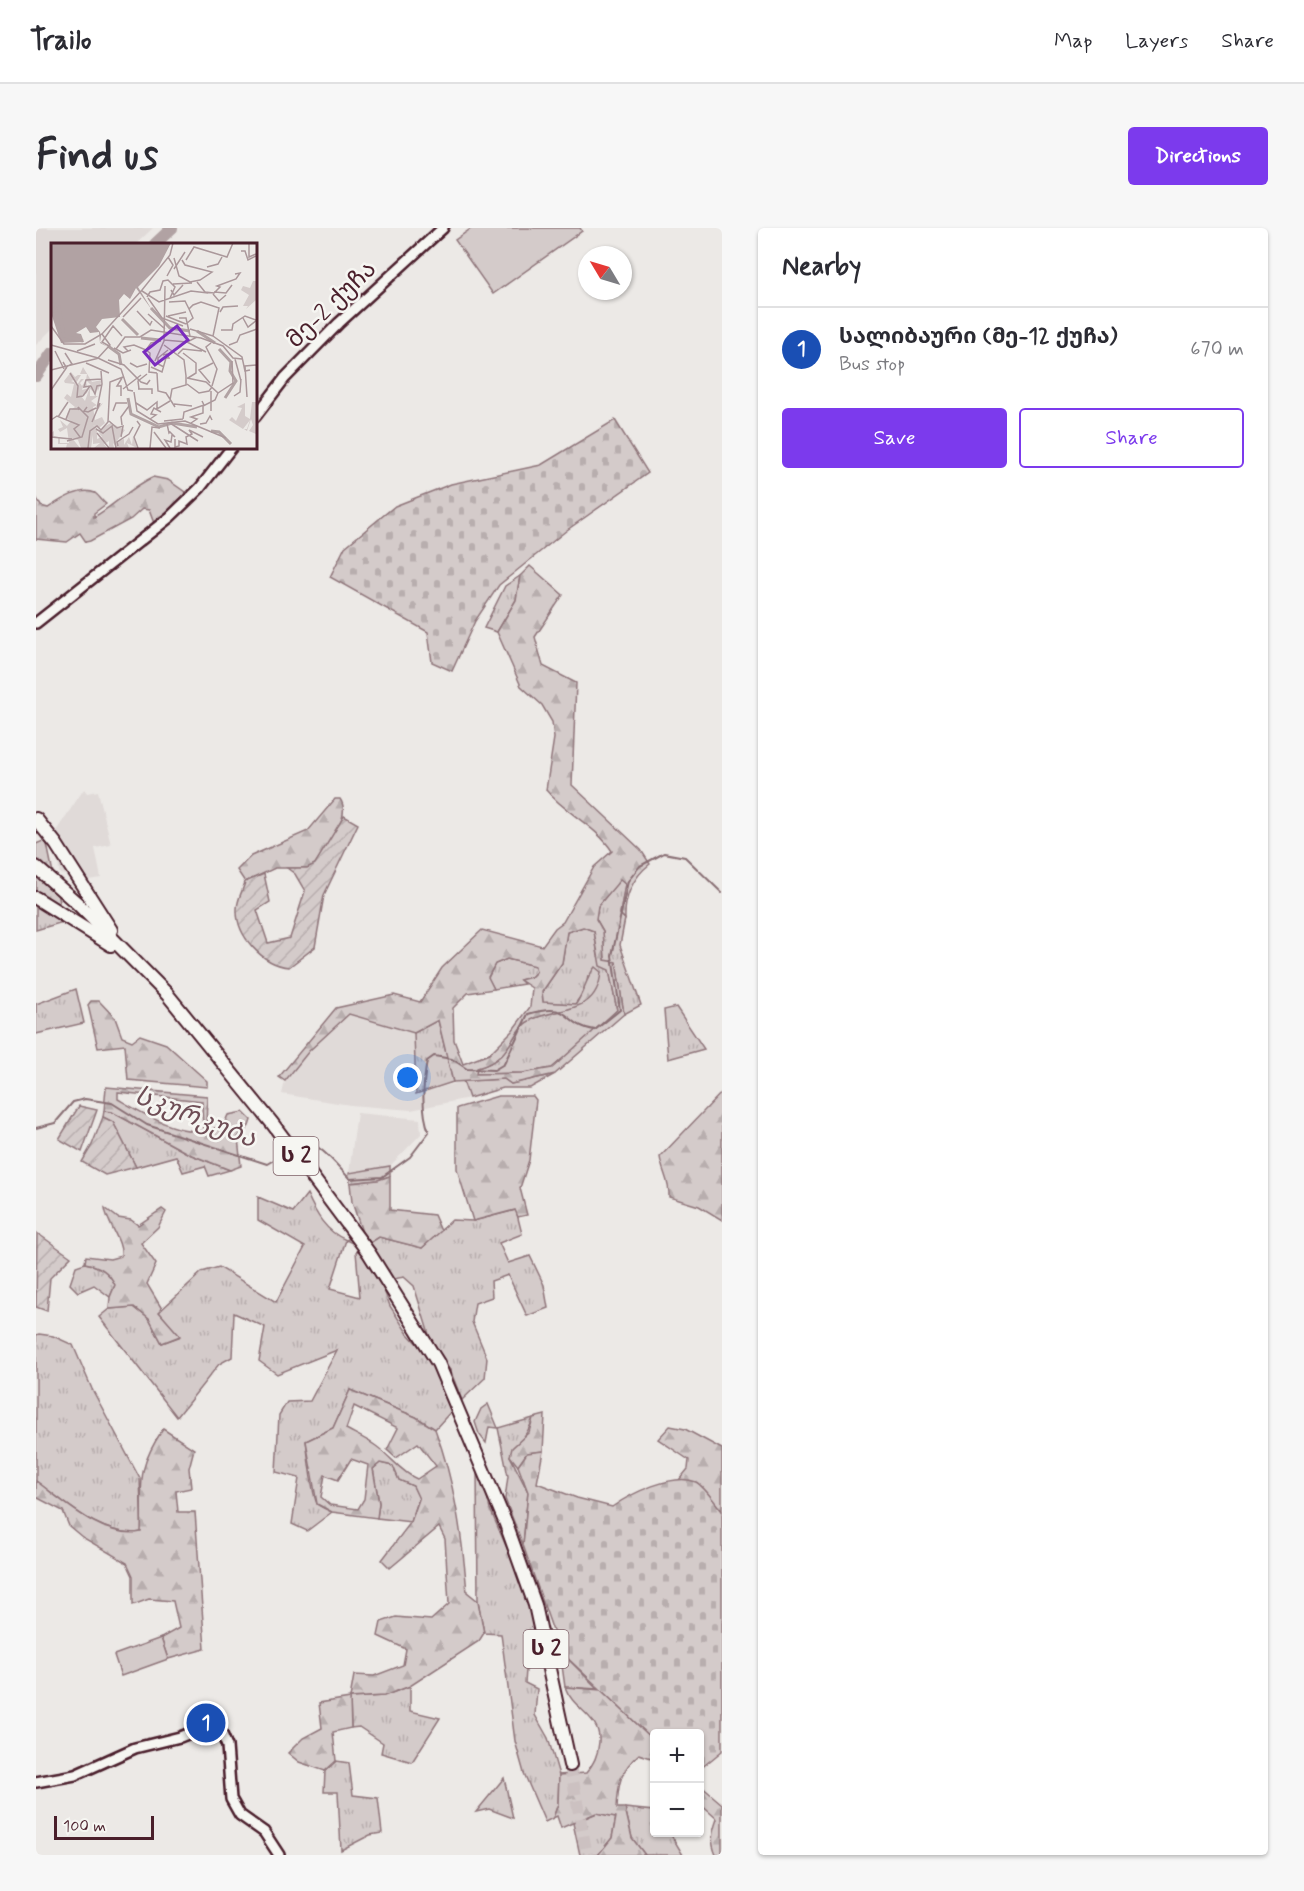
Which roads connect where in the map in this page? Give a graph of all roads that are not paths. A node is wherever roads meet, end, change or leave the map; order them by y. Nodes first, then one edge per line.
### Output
1 (443, 228) edge
2 (256, 416) edge
3 (231, 448) edge
4 (36, 623) edge
5 (36, 819) edge
6 (36, 867) edge
7 (36, 898) edge
8 (129, 957) junction
9 (570, 1765) tunnel mouth
10 (36, 1782) edge
11 (279, 1855) edge

1 - 2 street, მე-2 ქუჩა
3 - 4 street
5 - 8 highway
6 - 8 highway, ს 2
7 - 8 highway
8 - 9 highway, ს 2
10 - 11 street

